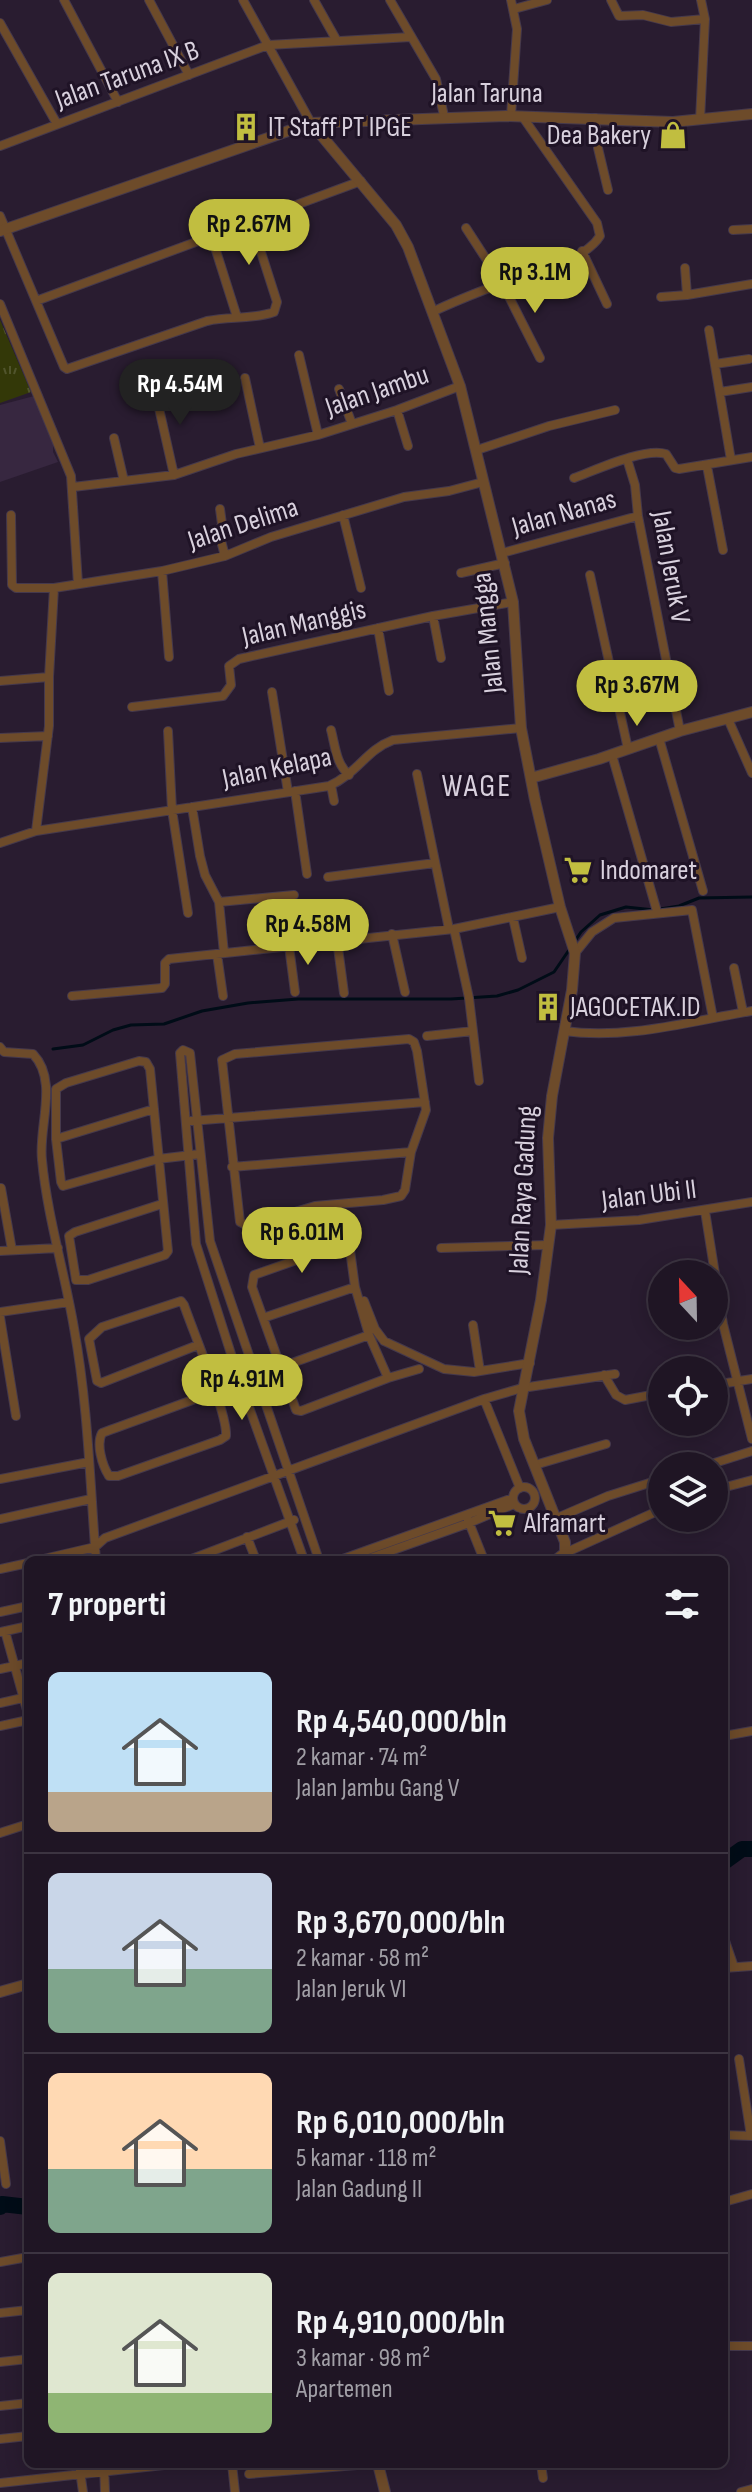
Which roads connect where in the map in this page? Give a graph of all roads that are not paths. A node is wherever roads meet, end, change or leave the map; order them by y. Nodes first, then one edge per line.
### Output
1 (64, 0) edge
2 (149, 0) edge
3 (243, 0) edge
4 (314, 0) edge
5 (390, 0) edge
6 (547, 0) edge
7 (611, 0) edge
8 (701, 0) edge
9 (513, 4) edge
10 (705, 19) junction
11 (0, 23) edge
12 (411, 37) junction
13 (337, 41) junction
14 (268, 45) junction
15 (189, 75) junction
16 (118, 102) junction
17 (752, 114) edge
18 (444, 116) junction
19 (517, 116) junction
20 (595, 118) junction
21 (700, 120) junction
22 (311, 123) junction
23 (57, 124) junction
24 (0, 146) edge
25 (361, 181) junction
26 (608, 190) dead end
27 (0, 216) edge
28 (252, 224) junction
29 (466, 228) dead end
30 (752, 229) edge
31 (3, 230) edge
32 (733, 230) dead end
33 (212, 238) junction
34 (582, 251) junction
35 (685, 268) dead end
36 (752, 284) edge
37 (503, 285) junction
38 (687, 295) junction
39 (661, 297) dead end
40 (36, 301) junction
41 (0, 304) edge
42 (607, 304) dead end
43 (432, 312) junction
44 (237, 317) junction
45 (709, 330) dead end
46 (299, 355) dead end
47 (540, 358) dead end
48 (749, 359) dead end
49 (715, 364) junction
50 (245, 378) dead end
51 (154, 386) dead end
52 (460, 386) junction
53 (752, 387) edge
54 (339, 389) dead end
55 (720, 392) junction
56 (397, 410) junction
57 (615, 410) dead end
58 (352, 424) junction
59 (318, 435) junction
60 (114, 438) dead end
61 (408, 446) dead end
62 (260, 448) junction
63 (477, 450) junction
64 (752, 457) edge
65 (627, 459) junction
66 (731, 460) junction
67 (707, 466) junction
68 (174, 475) junction
69 (574, 478) dead end
70 (124, 481) junction
71 (483, 482) junction
72 (73, 487) junction
73 (220, 509) dead end
74 (11, 515) dead end
75 (343, 515) junction
76 (638, 516) junction
77 (723, 550) dead end
78 (225, 556) junction
79 (504, 558) junction
80 (162, 571) junction
81 (461, 573) dead end
82 (590, 575) dead end
83 (78, 584) junction
84 (54, 588) junction
85 (361, 588) dead end
86 (513, 602) junction
87 (433, 616) junction
88 (378, 628) junction
89 (169, 657) dead end
90 (441, 658) dead end
91 (49, 677) junction
92 (0, 681) edge
93 (389, 691) dead end
94 (272, 692) dead end
95 (132, 707) dead end
96 (752, 712) edge
97 (728, 719) junction
98 (521, 728) junction
99 (331, 730) dead end
100 (168, 731) dead end
101 (680, 731) junction
102 (48, 736) junction
103 (0, 738) edge
104 (659, 738) junction
105 (628, 749) junction
106 (612, 755) junction
107 (752, 773) edge
108 (417, 774) dead end
109 (349, 775) junction
110 (531, 778) junction
111 (331, 785) junction
112 (292, 792) junction
113 (334, 801) dead end
114 (192, 807) junction
115 (172, 810) junction
116 (36, 831) junction
117 (0, 843) edge
118 (435, 863) junction
119 (307, 874) dead end
120 (328, 877) dead end
121 (703, 891) dead end
122 (294, 895) dead end
123 (219, 902) junction
124 (560, 907) junction
125 (656, 908) dead end
126 (188, 913) dead end
127 (513, 918) junction
128 (452, 929) junction
129 (392, 934) junction
130 (337, 940) junction
131 (289, 946) junction
132 (574, 949) junction
133 (221, 953) junction
134 (522, 958) dead end
135 (734, 968) dead end
136 (295, 992) dead end
137 (405, 992) dead end
138 (344, 993) dead end
139 (72, 996) dead end
140 (223, 996) dead end
141 (747, 1011) edge
142 (713, 1018) junction
143 (473, 1031) junction
144 (564, 1031) junction
145 (427, 1036) dead end
146 (0, 1047) edge
147 (479, 1081) dead end
148 (425, 1102) junction
149 (154, 1109) junction
150 (226, 1118) junction
151 (196, 1121) junction
152 (185, 1122) junction
153 (56, 1139) junction
154 (411, 1152) junction
155 (200, 1154) junction
156 (187, 1155) junction
157 (158, 1159) junction
158 (232, 1167) junction
159 (1, 1188) edge
160 (752, 1202) edge
161 (162, 1204) junction
162 (705, 1211) junction
163 (551, 1225) junction
164 (210, 1241) junction
165 (196, 1244) junction
166 (548, 1245) junction
167 (58, 1248) junction
168 (441, 1248) dead end
169 (12, 1250) junction
170 (0, 1251) edge
171 (355, 1287) junction
172 (364, 1301) dead end
173 (69, 1302) junction
174 (233, 1308) junction
175 (218, 1313) junction
176 (0, 1315) edge
177 (263, 1318) junction
178 (473, 1325) dead end
179 (369, 1335) junction
180 (2, 1336) edge
181 (198, 1345) junction
182 (530, 1363) junction
183 (280, 1368) junction
184 (419, 1369) dead end
185 (480, 1371) junction
186 (615, 1374) dead end
187 (604, 1375) junction
188 (256, 1376) junction
189 (388, 1378) junction
190 (752, 1379) edge
191 (739, 1381) junction
192 (240, 1382) junction
193 (728, 1383) edge
194 (12, 1386) junction
195 (522, 1388) junction
196 (0, 1389) edge
197 (214, 1392) junction
198 (648, 1396) edge
199 (484, 1399) junction
200 (16, 1416) dead end
201 (752, 1436) edge
202 (606, 1444) dead end
203 (752, 1451) edge
204 (728, 1459) edge
205 (89, 1462) junction
206 (535, 1465) junction
207 (288, 1471) junction
208 (275, 1476) junction
209 (0, 1479) edge
210 (752, 1480) edge
211 (648, 1483) edge
212 (728, 1486) edge
213 (520, 1488) junction
214 (539, 1490) junction
215 (91, 1499) junction
216 (513, 1501) junction
217 (648, 1516) edge
218 (302, 1517) junction
219 (557, 1518) junction
220 (0, 1519) edge
221 (467, 1519) junction
222 (290, 1521) junction
223 (247, 1537) junction
224 (392, 1546) junction
225 (95, 1547) junction
226 (56, 1556) edge
227 (96, 1556) edge
228 (199, 1556) edge
229 (254, 1556) edge
230 (303, 1556) edge
231 (317, 1556) edge
232 (355, 1556) edge
233 (373, 1556) edge
234 (482, 1556) edge
235 (560, 1556) edge
236 (562, 1556) edge
237 (24, 1564) edge
238 (0, 1569) edge
239 (24, 1607) edge
240 (0, 1612) edge
241 (24, 1627) edge
242 (2, 1632) edge
243 (24, 1664) edge
244 (14, 1666) junction
245 (0, 1669) edge
246 (24, 1693) edge
247 (24, 1698) edge
248 (0, 1703) edge
249 (24, 1721) edge
250 (0, 1726) edge
251 (752, 1731) edge
252 (728, 1735) edge
253 (24, 1825) edge
254 (0, 1833) edge
255 (752, 1966) edge
256 (729, 1967) edge
257 (24, 1985) edge
258 (0, 1992) edge
259 (739, 2059) dead end
260 (728, 2135) edge
261 (751, 2136) edge
262 (0, 2141) edge
263 (6, 2184) dead end
264 (752, 2194) edge
265 (728, 2201) edge
266 (24, 2258) edge
267 (0, 2262) edge
268 (24, 2310) edge
269 (0, 2313) edge
270 (728, 2346) edge
271 (752, 2346) edge
272 (24, 2359) edge
273 (0, 2362) edge
274 (24, 2403) edge
275 (0, 2406) edge
276 (24, 2436) edge
277 (0, 2439) edge
278 (80, 2468) edge
279 (104, 2468) edge
280 (232, 2468) edge
281 (321, 2468) edge
282 (379, 2468) edge
283 (542, 2468) edge
284 (249, 2474) dead end
285 (81, 2476) junction
286 (543, 2478) dead end
287 (0, 2483) edge
288 (752, 2489) edge
289 (83, 2492) edge
290 (105, 2492) edge
291 (235, 2492) edge
292 (385, 2492) edge
293 (741, 2492) edge

1 - 16 street
2 - 15 street
3 - 14 street
4 - 13 street
5 - 12 street
6 - 9 street
7 - 10 street
8 - 10 street
9 - 19 street
10 - 21 street
11 - 23 street
12 - 13 street, Jalan Taruna IX B
12 - 18 street
13 - 14 street, Jalan Taruna IX B
14 - 15 street, Jalan Taruna IX B
14 - 22 street
15 - 16 street, Jalan Taruna IX B
16 - 23 street, Jalan Taruna IX B
17 - 21 street, Jalan Taruna
18 - 19 street, Jalan Taruna
18 - 22 street, Jalan Taruna
19 - 20 street, Jalan Taruna
19 - 34 street
20 - 21 street, Jalan Taruna
20 - 26 street
22 - 25 street
22 - 31 street, Jalan Taruna
23 - 24 street, Jalan Taruna IX B
25 - 28 street
25 - 43 street
27 - 31 street
28 - 33 street
28 - 44 street
29 - 37 street
30 - 32 street
31 - 40 street
33 - 40 street
33 - 44 street
34 - 37 street
34 - 42 street
35 - 38 street
36 - 38 street
37 - 43 street
37 - 47 street
38 - 39 street
40 - 44 street
41 - 72 street
43 - 52 street, Jalan Mangga
45 - 49 street
46 - 59 street
48 - 49 street
49 - 55 street
50 - 62 street
51 - 68 street
52 - 56 street, Jalan Jambu
52 - 63 street, Jalan Mangga
53 - 55 street
54 - 58 street
55 - 66 street
56 - 58 street, Jalan Jambu
56 - 61 street
57 - 63 street
58 - 59 street, Jalan Jambu
59 - 62 street, Jalan Jambu
60 - 70 street
62 - 68 street, Jalan Jambu
63 - 71 street, Jalan Mangga
64 - 66 street
65 - 67 street
65 - 69 street
65 - 76 street, Jalan Jeruk V
66 - 67 street
67 - 77 street
68 - 70 street, Jalan Jambu
70 - 72 street, Jalan Jambu
71 - 75 street, Jalan Delima
71 - 79 street, Jalan Mangga
72 - 83 street
73 - 78 street
74 - 84 street, Jalan Delima
75 - 78 street, Jalan Delima
75 - 85 street
76 - 79 street, Jalan Nanas
76 - 101 street, Jalan Jeruk V
78 - 80 street, Jalan Delima
79 - 81 street, Jalan Nanas
79 - 86 street, Jalan Mangga
80 - 83 street, Jalan Delima
80 - 89 street
82 - 105 street
83 - 84 street, Jalan Delima
84 - 91 street
86 - 87 street, Jalan Manggis
86 - 98 street, Jalan Mangga
87 - 88 street, Jalan Manggis
87 - 90 street
88 - 93 street
88 - 95 street, Jalan Manggis
91 - 92 street
91 - 102 street
94 - 112 street
96 - 97 street
97 - 101 street
97 - 107 street
98 - 109 street, Jalan Kelapa
98 - 110 street, Jalan Mangga
99 - 109 street
100 - 115 street
101 - 104 street
102 - 103 street
102 - 116 street
104 - 105 street
104 - 121 street
105 - 106 street
106 - 110 street
106 - 125 street
108 - 118 street
109 - 111 street, Jalan Kelapa
110 - 124 street, Jalan Mangga
111 - 112 street, Jalan Kelapa
111 - 113 street
112 - 114 street, Jalan Kelapa
112 - 119 street
114 - 115 street, Jalan Kelapa
114 - 123 street
115 - 116 street, Jalan Kelapa
115 - 126 street
116 - 117 street, Jalan Kelapa
118 - 120 street
118 - 128 street
122 - 123 street
123 - 133 street
124 - 127 street
124 - 132 street, Jalan Raya Gadung
127 - 128 street
127 - 134 street
128 - 129 street
128 - 143 street
129 - 130 street
129 - 137 street
130 - 131 street
130 - 138 street
131 - 133 street
131 - 136 street
132 - 142 street
132 - 144 street, Jalan Raya Gadung
133 - 139 street
133 - 140 street
135 - 141 street
141 - 142 street
142 - 144 street
143 - 145 street
143 - 147 street
144 - 163 street, Jalan Raya Gadung
146 - 167 street
148 - 150 street
148 - 150 street
148 - 154 street
149 - 153 street
149 - 153 street
149 - 157 street
150 - 151 street
150 - 158 street
151 - 152 street
151 - 152 street
151 - 155 street
152 - 156 street
153 - 157 street
154 - 158 street
154 - 158 street
155 - 156 street
155 - 164 street
156 - 157 street
156 - 165 street
157 - 161 street
159 - 169 street
160 - 162 street, Jalan Ubi II
161 - 161 street
162 - 163 street, Jalan Ubi II
162 - 191 street
163 - 166 street, Jalan Raya Gadung
164 - 165 street
164 - 174 street
165 - 175 street
166 - 168 street
166 - 182 street, Jalan Raya Gadung
167 - 169 street
167 - 173 street
169 - 170 street
171 - 177 street
171 - 177 street
171 - 179 street
172 - 185 street
173 - 176 street
173 - 205 street
174 - 175 street
174 - 188 street
175 - 192 street
176 - 180 street
177 - 183 street
178 - 185 street
179 - 183 street
179 - 189 street
180 - 194 street
181 - 181 street
181 - 197 street
182 - 185 street
182 - 195 street, Jalan Raya Gadung
183 - 188 street
183 - 189 street
184 - 189 street
186 - 187 street
187 - 195 street
187 - 198 street
188 - 192 street
188 - 207 street
190 - 191 street
191 - 193 street
191 - 201 street
192 - 197 street
192 - 208 street
194 - 196 street
194 - 200 street
195 - 199 street
195 - 206 street, Jalan Raya Gadung
197 - 197 street
199 - 207 street
199 - 213 street
202 - 206 street
203 - 204 street
205 - 209 street
205 - 215 street
206 - 214 street, Jalan Raya Gadung
207 - 208 street
207 - 218 street
208 - 222 street
208 - 225 street
210 - 212 street
211 - 219 street
213 - 214 street
213 - 216 street
214 - 216 street
214 - 219 street, Jalan Raya Gadung
215 - 220 street
215 - 225 street
216 - 221 street
217 - 236 street
218 - 222 street
218 - 231 street
219 - 235 street, Jalan Raya Gadung
221 - 224 street
221 - 234 street
222 - 223 street
222 - 230 street
223 - 228 street
223 - 229 street
224 - 232 street
224 - 233 street
225 - 226 street
225 - 227 street
237 - 238 street
239 - 240 street
241 - 242 street
242 - 244 street
243 - 244 street
244 - 245 street
244 - 246 street
247 - 248 street
249 - 250 street
251 - 252 street
253 - 254 street
255 - 256 street
257 - 258 street
259 - 261 street
260 - 261 street
262 - 263 street
264 - 265 street
266 - 267 street
268 - 269 street
270 - 271 street
272 - 273 street
274 - 275 street
276 - 277 street
278 - 285 street
279 - 285 street
279 - 290 street
280 - 291 street
281 - 284 street
282 - 292 street
283 - 286 street
285 - 287 street
285 - 289 street
288 - 293 street

